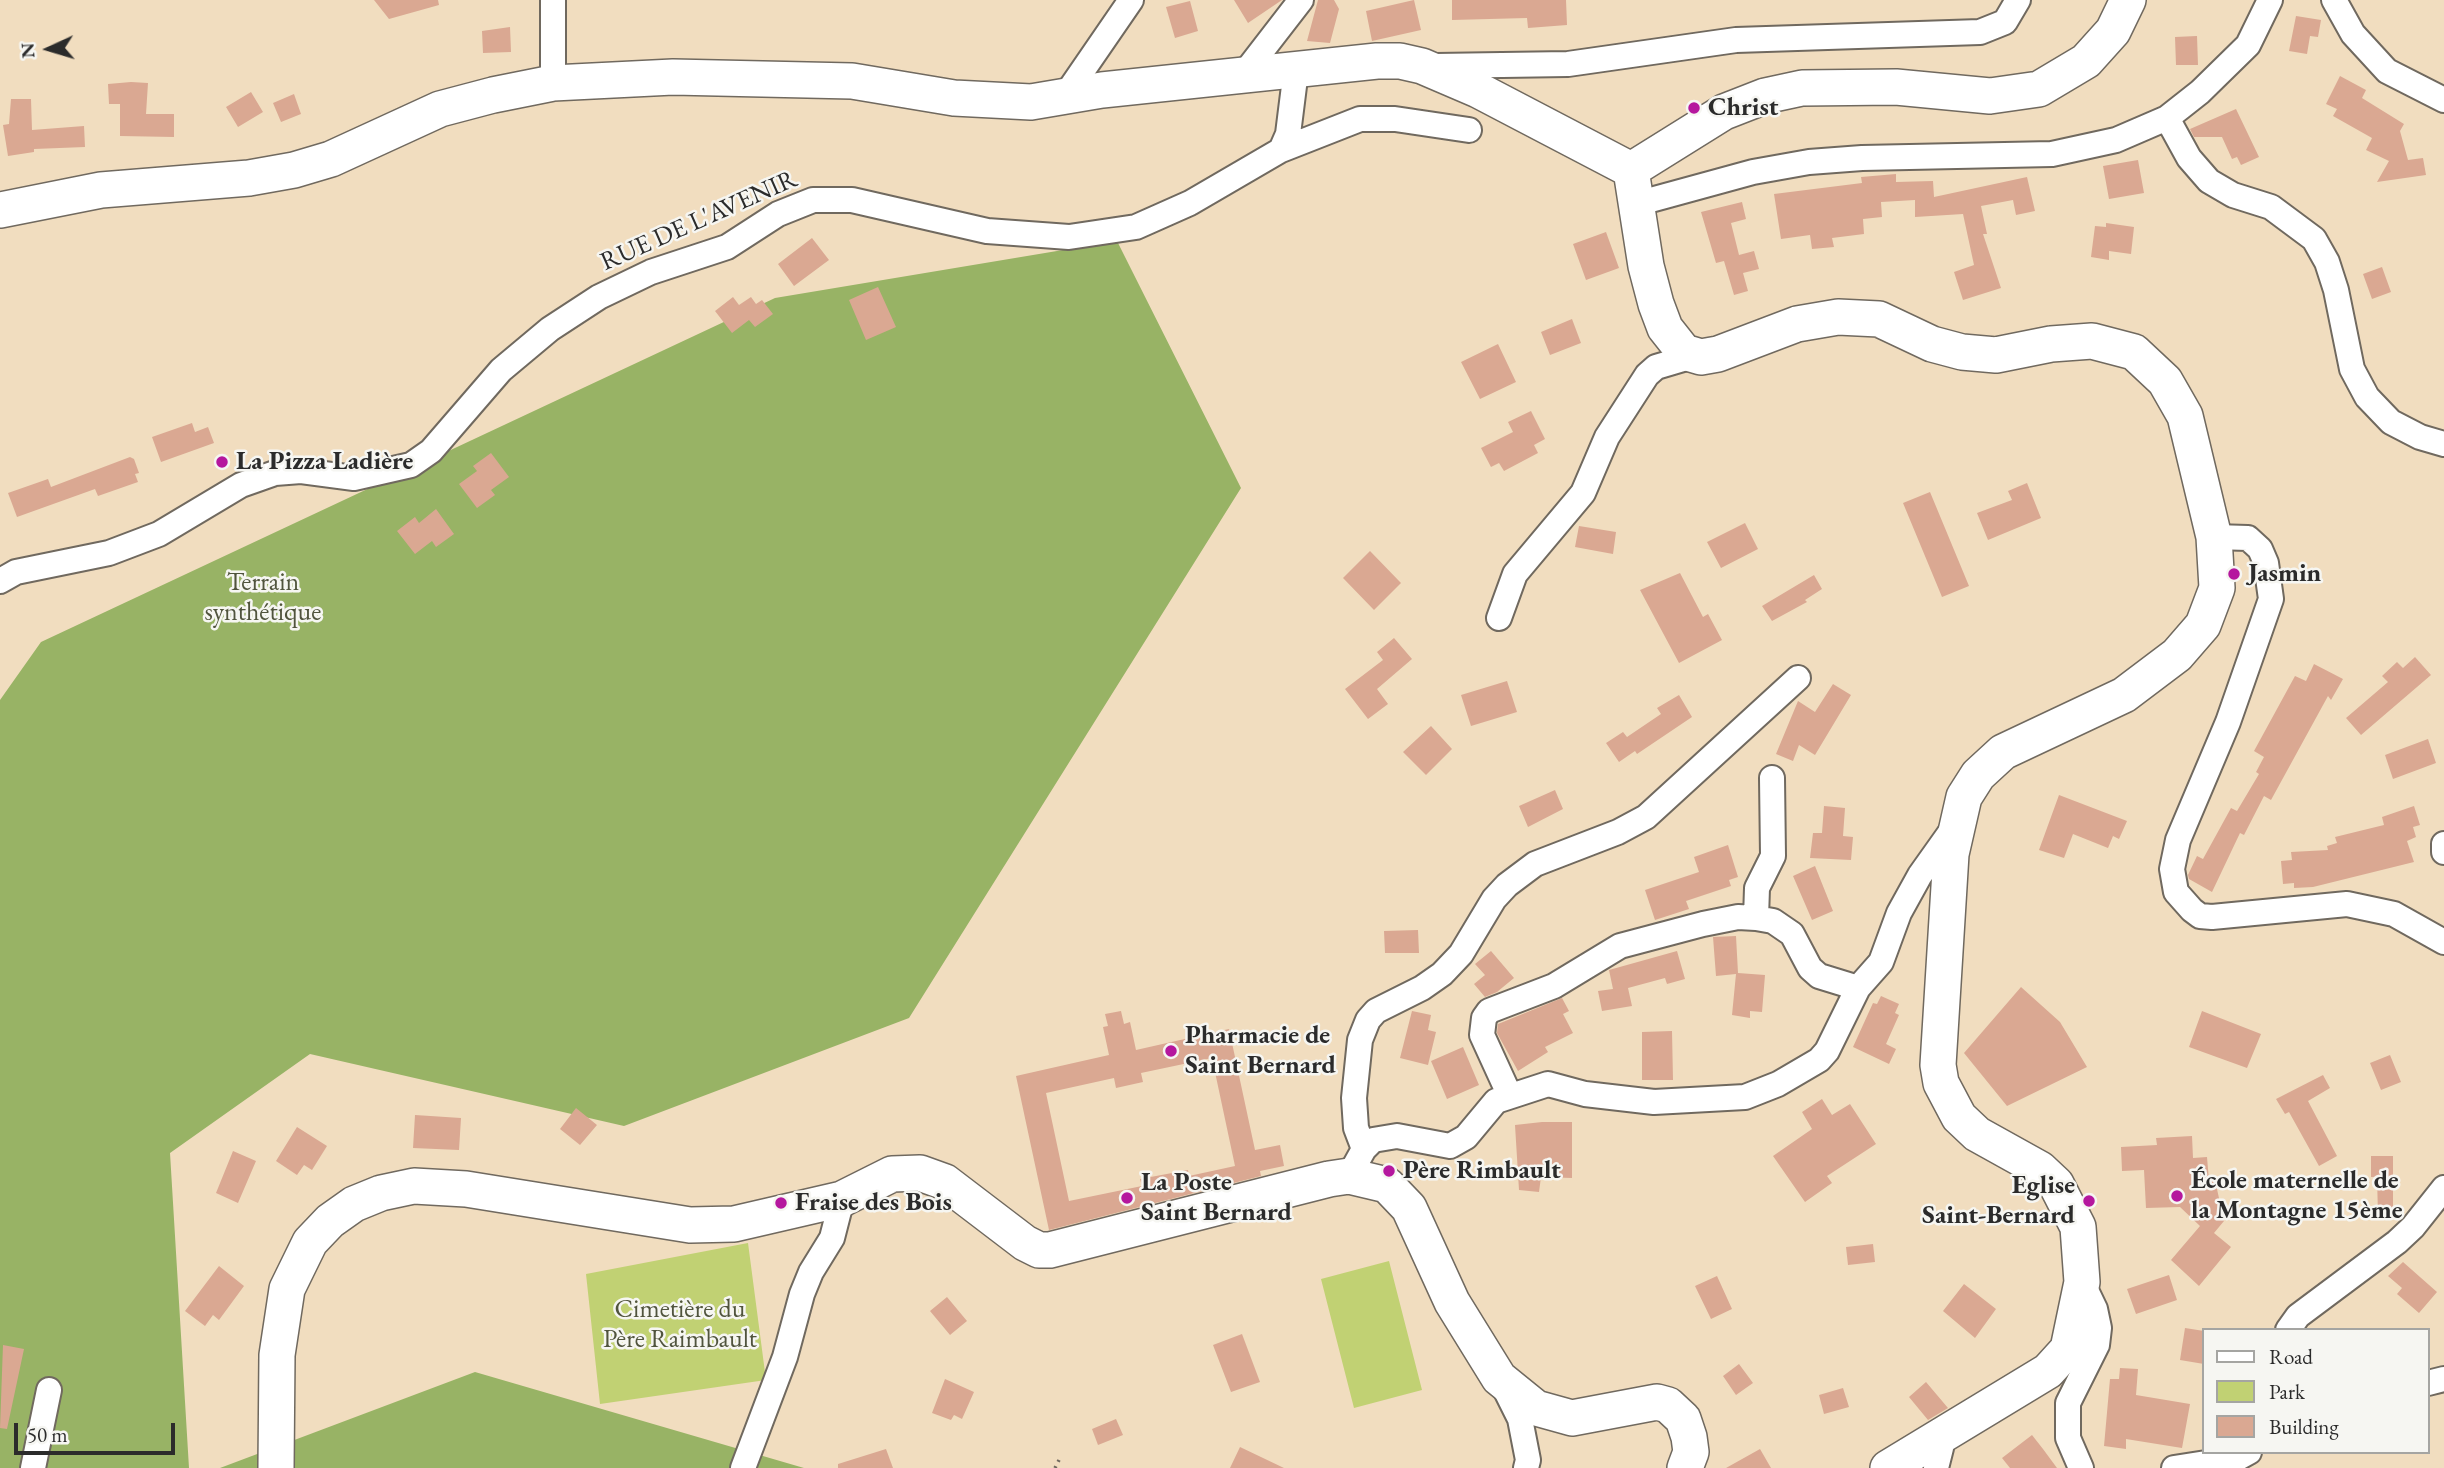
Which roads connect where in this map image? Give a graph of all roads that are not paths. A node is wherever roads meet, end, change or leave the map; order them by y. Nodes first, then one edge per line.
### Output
1 (553, 0) edge
2 (1131, 0) edge
3 (1301, 0) edge
4 (2018, 0) edge
5 (2128, 0) edge
6 (2270, 0) edge
7 (2334, 0) edge
8 (1422, 66) junction
9 (1296, 70) junction
10 (1243, 75) junction
11 (553, 83) junction
12 (1065, 96) junction
13 (2444, 100) edge
14 (2167, 118) junction
15 (1469, 130) dead end
16 (1281, 150) junction
17 (1633, 187) junction
18 (0, 210) edge
19 (1693, 356) junction
20 (2444, 444) edge
21 (2214, 537) junction
22 (0, 581) edge
23 (1499, 618) dead end
24 (1798, 678) dead end
25 (1772, 778) dead end
26 (1956, 824) junction
27 (2444, 844) edge
28 (2444, 852) edge
29 (1756, 918) junction
30 (2444, 942) edge
31 (1857, 988) junction
32 (1509, 1094) junction
33 (1357, 1163) junction
34 (2444, 1188) edge
35 (842, 1199) junction
36 (2082, 1282) junction
37 (2289, 1328) edge
38 (1499, 1378) junction
39 (49, 1390) dead end
40 (1936, 1454) edge
41 (2245, 1454) edge
42 (33, 1468) edge
43 (276, 1468) edge
44 (743, 1468) edge
45 (1526, 1468) edge
46 (1685, 1468) edge
47 (1888, 1468) edge
48 (2081, 1468) edge
49 (2174, 1468) edge

1 - 11 street
2 - 12 street
3 - 10 street
4 - 8 street
5 - 17 street
6 - 14 street
7 - 13 street
8 - 9 street
8 - 17 street
9 - 10 street
9 - 16 street
10 - 12 street
11 - 12 street
11 - 18 street
14 - 17 street
14 - 20 street
15 - 16 street, RUE DE L'AVENIR
16 - 22 street, RUE DE L'AVENIR
17 - 19 street
19 - 21 street
19 - 23 street
21 - 26 street
21 - 30 street
24 - 33 street
25 - 29 street
26 - 31 street
26 - 36 street
27 - 28 street
29 - 31 street
29 - 32 street
31 - 32 street
32 - 33 street
33 - 35 street
33 - 38 street
34 - 37 street
35 - 43 street
35 - 44 street
36 - 40 street
36 - 48 street
38 - 45 street
38 - 46 street
39 - 42 street
40 - 47 street
41 - 49 street

